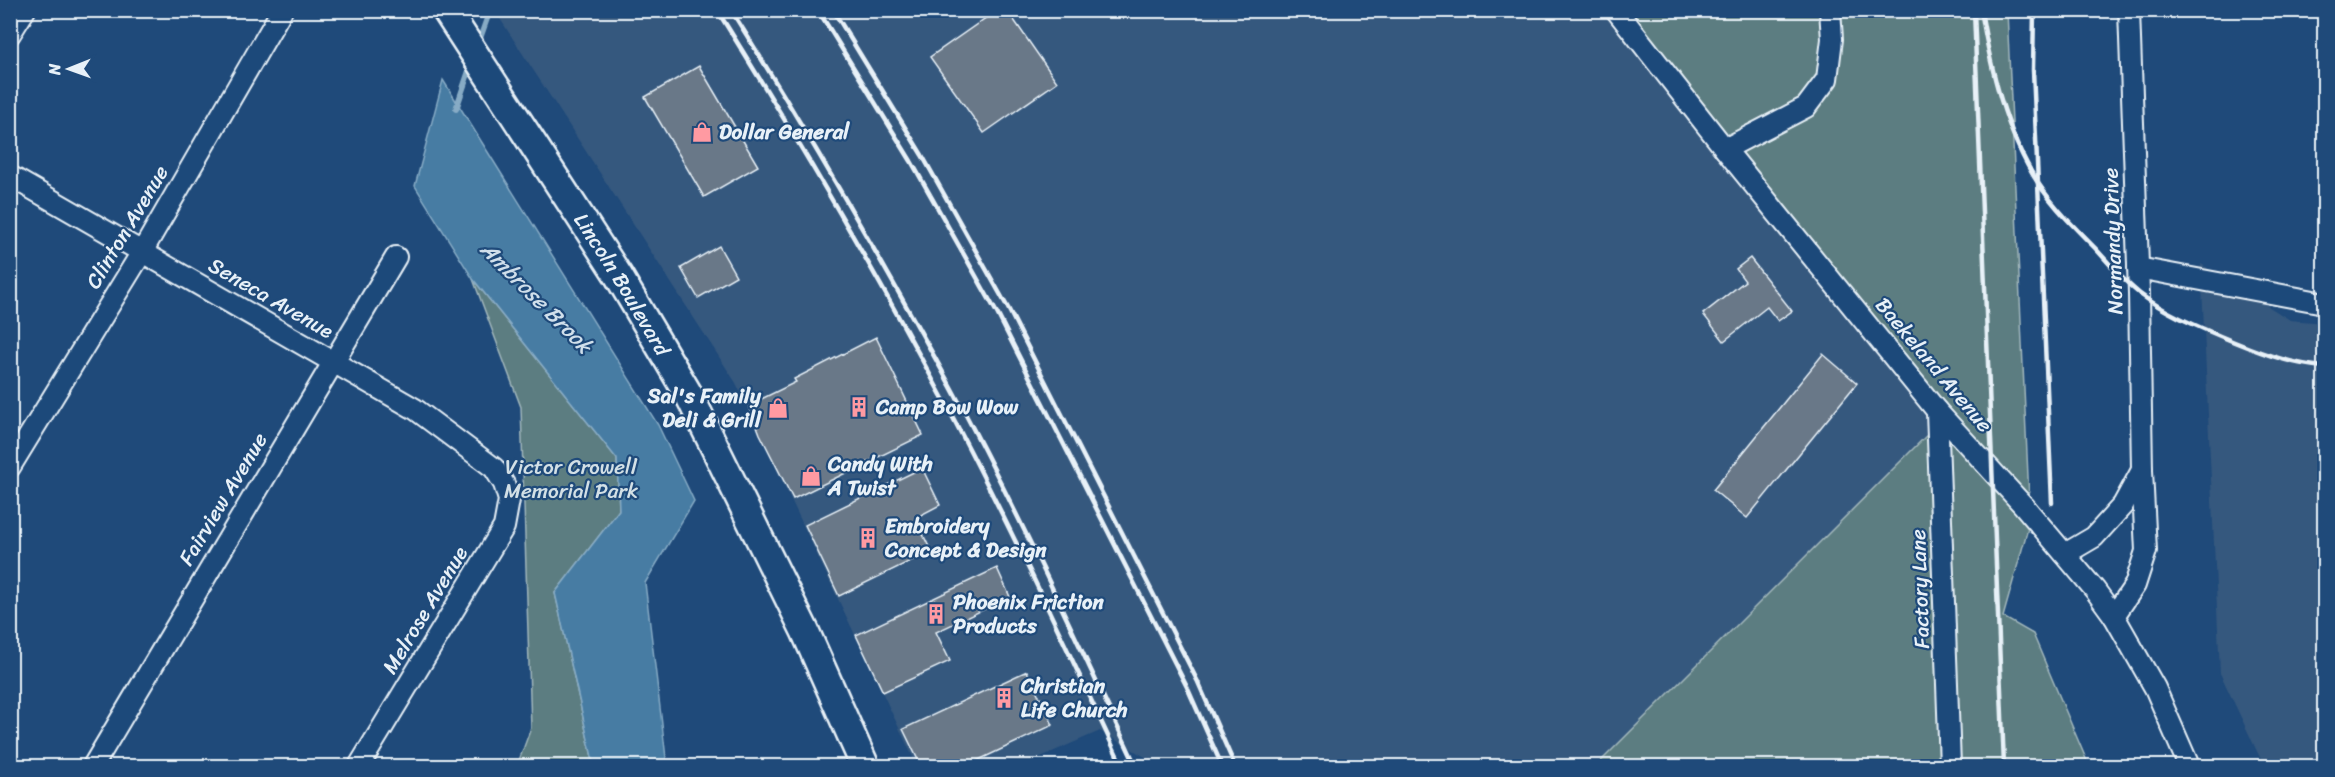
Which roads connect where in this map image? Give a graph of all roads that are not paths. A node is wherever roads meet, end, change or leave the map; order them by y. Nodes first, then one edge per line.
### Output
1 (25, 10) edge
2 (282, 10) edge
3 (1616, 10) edge
4 (1830, 10) edge
5 (2129, 10) edge
6 (451, 19) edge
7 (10, 34) edge
8 (1725, 149) junction
9 (10, 176) edge
10 (142, 252) junction
11 (396, 257) dead end
12 (2138, 268) junction
13 (2325, 303) edge
14 (333, 362) junction
15 (1937, 411) junction
16 (10, 467) edge
17 (2142, 470) junction
18 (498, 474) joint
19 (2065, 554) junction
20 (2114, 616) junction
21 (93, 766) edge
22 (359, 766) edge
23 (865, 766) edge
24 (1950, 766) edge
25 (2189, 766) edge

1 - 7 street
2 - 10 street, Clinton Avenue
3 - 8 street, Baekeland Avenue
4 - 8 street
5 - 12 street, Normandy Drive
6 - 23 main road, Lincoln Boulevard
8 - 15 street, Baekeland Avenue
9 - 10 street, Seneca Avenue
10 - 14 street, Seneca Avenue
10 - 16 street, Clinton Avenue
11 - 14 street, Fairview Avenue
12 - 13 street
12 - 17 street, Normandy Drive
14 - 18 street, Seneca Avenue
14 - 21 street, Fairview Avenue
15 - 19 street, Baekeland Avenue
15 - 24 street, Factory Lane
17 - 19 street
17 - 20 street, Normandy Drive
18 - 22 street, Melrose Avenue
19 - 20 street, Baekeland Avenue
20 - 25 street, Baekeland Avenue

